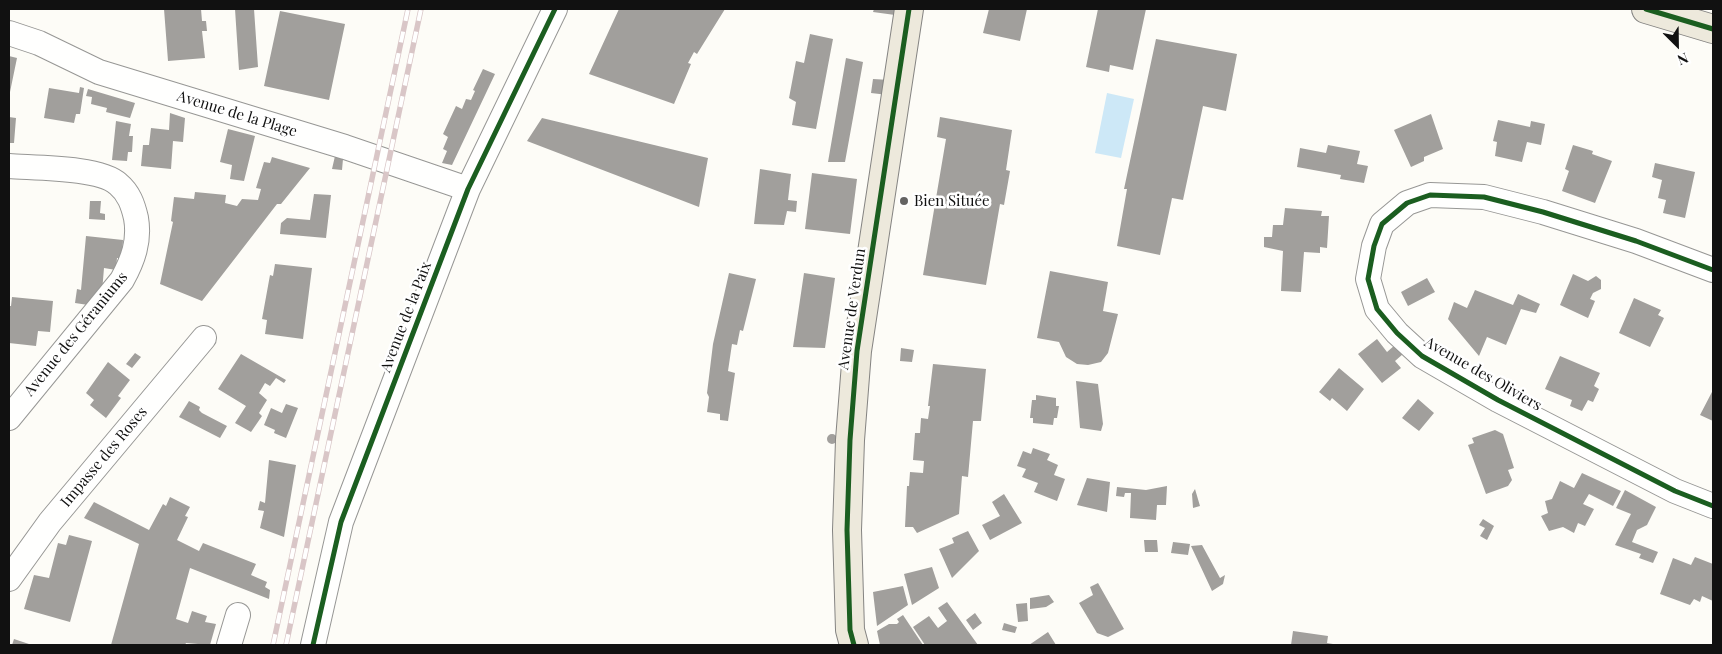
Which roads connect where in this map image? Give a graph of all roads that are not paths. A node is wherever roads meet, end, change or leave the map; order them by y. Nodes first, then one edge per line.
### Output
1 (555, 9) edge
2 (910, 9) edge
3 (1646, 9) edge
4 (1713, 29) edge
5 (9, 33) edge
6 (9, 166) edge
7 (468, 189) junction
8 (1713, 270) edge
9 (204, 338) dead end
10 (9, 418) edge
11 (1713, 506) edge
12 (9, 579) edge
13 (238, 616) dead end
14 (229, 645) edge
15 (313, 645) edge
16 (854, 645) edge

1 - 7 street, Avenue de la Paix
2 - 16 main road, Avenue de Verdun
3 - 4 main road
5 - 7 street, Avenue de la Plage
6 - 10 street, Avenue des Géraniums
7 - 15 street, Avenue de la Paix
8 - 11 street, Avenue des Oliviers
9 - 12 street, Impasse des Roses
13 - 14 street

